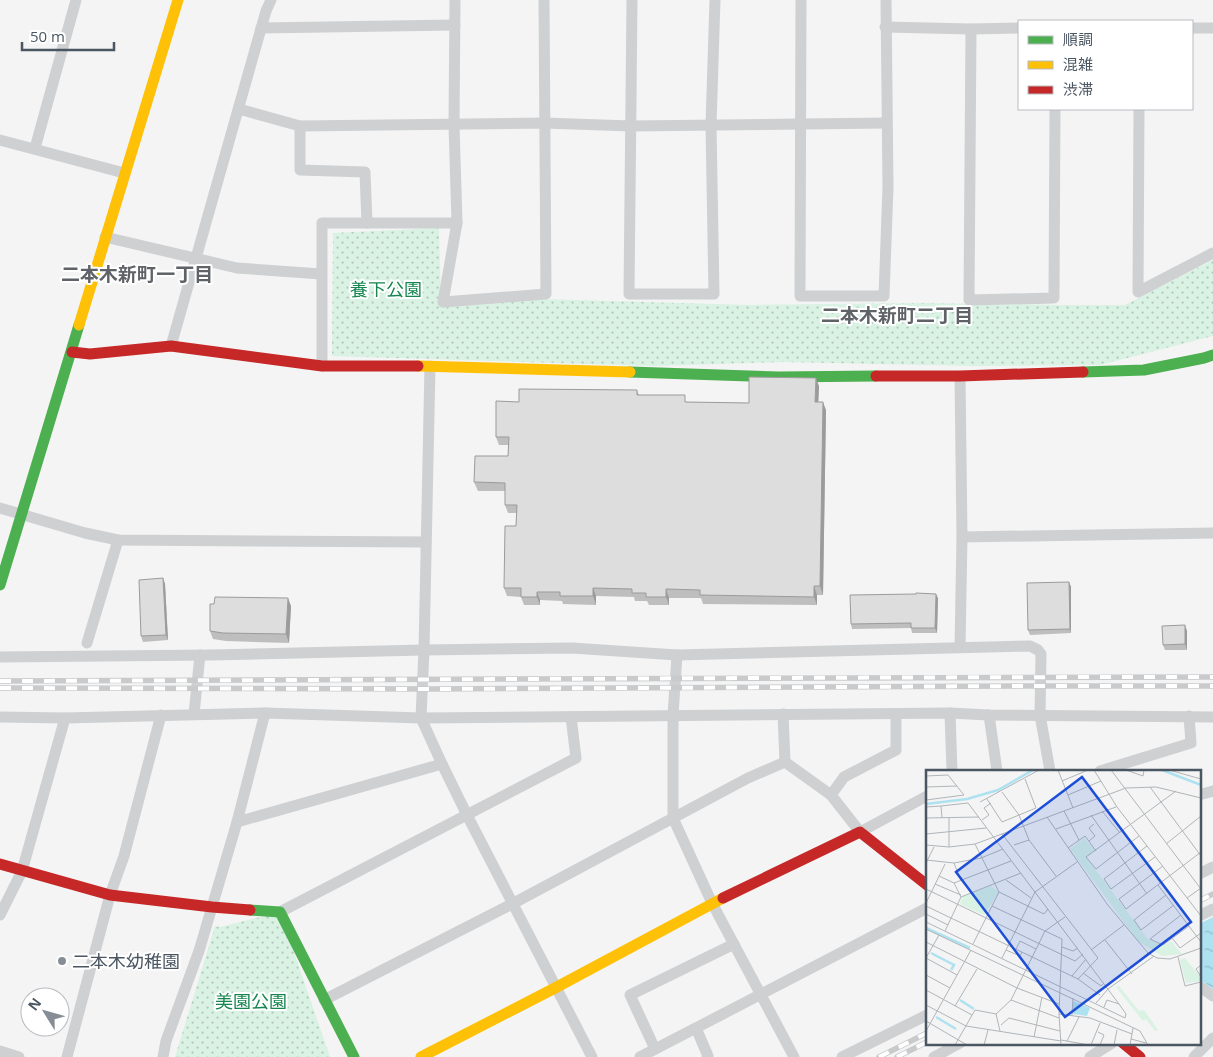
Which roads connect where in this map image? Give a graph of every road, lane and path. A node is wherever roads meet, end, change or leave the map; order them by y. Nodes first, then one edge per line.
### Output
1 (76, 0) edge
2 (178, 0) edge
3 (270, 0) edge
4 (456, 0) edge
5 (544, 0) edge
6 (632, 0) edge
7 (715, 0) edge
8 (801, 0) edge
9 (886, 0) edge
10 (455, 25) junction
11 (885, 27) junction
12 (261, 28) junction
13 (1018, 28) edge
14 (1193, 28) edge
15 (1213, 28) edge
16 (971, 29) junction
17 (238, 109) junction
18 (1055, 110) edge
19 (1139, 110) edge
20 (544, 123) junction
21 (886, 123) junction
22 (454, 124) junction
23 (800, 124) junction
24 (711, 125) junction
25 (300, 126) junction
26 (631, 126) junction
27 (0, 140) edge
28 (34, 148) junction
29 (124, 172) junction
30 (367, 223) junction
31 (457, 223) junction
32 (106, 237) junction
33 (1213, 253) edge
34 (195, 259) junction
35 (321, 274) junction
36 (171, 346) junction
37 (72, 352) junction
38 (1213, 355) edge
39 (322, 366) junction
40 (430, 366) junction
41 (960, 376) junction
42 (0, 508) edge
43 (21, 514) junction
44 (1213, 533) edge
45 (962, 537) junction
46 (118, 540) junction
47 (426, 542) junction
48 (0, 585) edge
49 (87, 643) dead end
50 (960, 647) junction
51 (424, 650) junction
52 (200, 655) junction
53 (677, 655) junction
54 (0, 657) edge
55 (265, 713) junction
56 (950, 713) junction
57 (194, 714) junction
58 (782, 714) junction
59 (896, 714) junction
60 (161, 715) junction
61 (673, 715) junction
62 (989, 715) junction
63 (1040, 715) junction
64 (1189, 716) junction
65 (0, 717) edge
66 (570, 717) junction
67 (1213, 717) edge
68 (65, 718) junction
69 (421, 718) junction
70 (785, 762) junction
71 (442, 764) junction
72 (952, 770) edge
73 (997, 770) edge
74 (1050, 770) edge
75 (1103, 770) edge
76 (1213, 791) edge
77 (831, 795) junction
78 (1200, 795) edge
79 (926, 797) edge
80 (467, 815) junction
81 (673, 818) junction
82 (237, 822) junction
83 (860, 832) junction
84 (0, 864) edge
85 (1213, 867) edge
86 (22, 871) junction
87 (1200, 874) edge
88 (926, 884) edge
89 (110, 895) junction
90 (712, 903) junction
91 (512, 904) junction
92 (212, 907) junction
93 (926, 909) edge
94 (1213, 909) edge
95 (280, 912) junction
96 (0, 915) edge
97 (1200, 916) edge
98 (734, 944) junction
99 (1200, 987) edge
100 (555, 988) junction
101 (762, 994) junction
102 (1213, 996) edge
103 (324, 1000) junction
104 (926, 1015) edge
105 (696, 1028) junction
106 (1213, 1038) edge
107 (958, 1044) edge
108 (1110, 1044) edge
109 (1124, 1044) edge
110 (655, 1049) junction
111 (0, 1051) edge
112 (19, 1057) edge
113 (67, 1057) edge
114 (163, 1057) edge
115 (354, 1057) edge
116 (421, 1057) edge
117 (592, 1057) edge
118 (640, 1057) edge
119 (707, 1057) edge
120 (794, 1057) edge
121 (842, 1057) edge
122 (934, 1057) edge
123 (1090, 1057) edge
124 (1140, 1057) edge
125 (1194, 1057) edge

1 - 28 street
2 - 29 street
3 - 12 street
4 - 10 street
5 - 20 street
6 - 26 street
7 - 24 street
8 - 23 street
9 - 11 street
10 - 12 street
10 - 22 street
11 - 16 street
11 - 21 street
12 - 17 street
13 - 16 street
14 - 15 street
16 - 18 street
17 - 25 street
17 - 34 street
19 - 33 street
20 - 22 street
20 - 26 street
20 - 31 street
21 - 23 street
21 - 23 street
22 - 25 street
22 - 31 street
23 - 24 street
24 - 26 street
24 - 26 street
25 - 30 street
27 - 28 street
28 - 29 street
29 - 32 street
30 - 31 street
30 - 35 street
32 - 34 street
32 - 37 street
34 - 35 street
34 - 36 street
35 - 39 street
36 - 37 street
36 - 39 street
37 - 43 street
38 - 41 street
39 - 40 street
40 - 41 street
40 - 47 street
41 - 45 street
42 - 43 street
43 - 46 street
43 - 48 street
44 - 45 street
45 - 50 street
46 - 47 street
46 - 49 street
47 - 51 street
50 - 53 street
50 - 63 street
51 - 52 street
51 - 53 street
51 - 69 street
52 - 54 street
52 - 57 street
53 - 61 street
55 - 57 street
55 - 69 street
55 - 82 street
56 - 59 street
56 - 62 street
56 - 72 street
57 - 60 street
58 - 59 street
58 - 61 street
58 - 70 street
59 - 77 street
60 - 68 street
60 - 89 street
61 - 66 street
61 - 81 street
62 - 63 street
62 - 73 street
63 - 64 street
63 - 74 street
64 - 67 street
64 - 75 street
65 - 68 street
66 - 69 street
66 - 80 street
68 - 86 street
69 - 71 street
70 - 77 street
70 - 81 street
71 - 80 street
71 - 82 street
76 - 78 street
77 - 83 street
79 - 83 street
80 - 91 street
80 - 95 street
81 - 90 street
81 - 91 street
82 - 92 street
83 - 88 street
83 - 90 street
84 - 86 street
85 - 87 street
86 - 89 street
86 - 96 street
89 - 92 street
89 - 113 street
90 - 98 street
90 - 100 street
91 - 100 street
91 - 103 street
92 - 95 street
92 - 114 street
93 - 101 street
94 - 97 street
95 - 103 street
98 - 101 street
98 - 110 street
99 - 102 street
100 - 116 street
100 - 117 street
101 - 105 street
101 - 120 street
103 - 115 street
104 - 121 street
105 - 110 street
105 - 119 street
106 - 125 street
107 - 122 street
108 - 123 street
109 - 124 street
110 - 118 street
111 - 112 street

